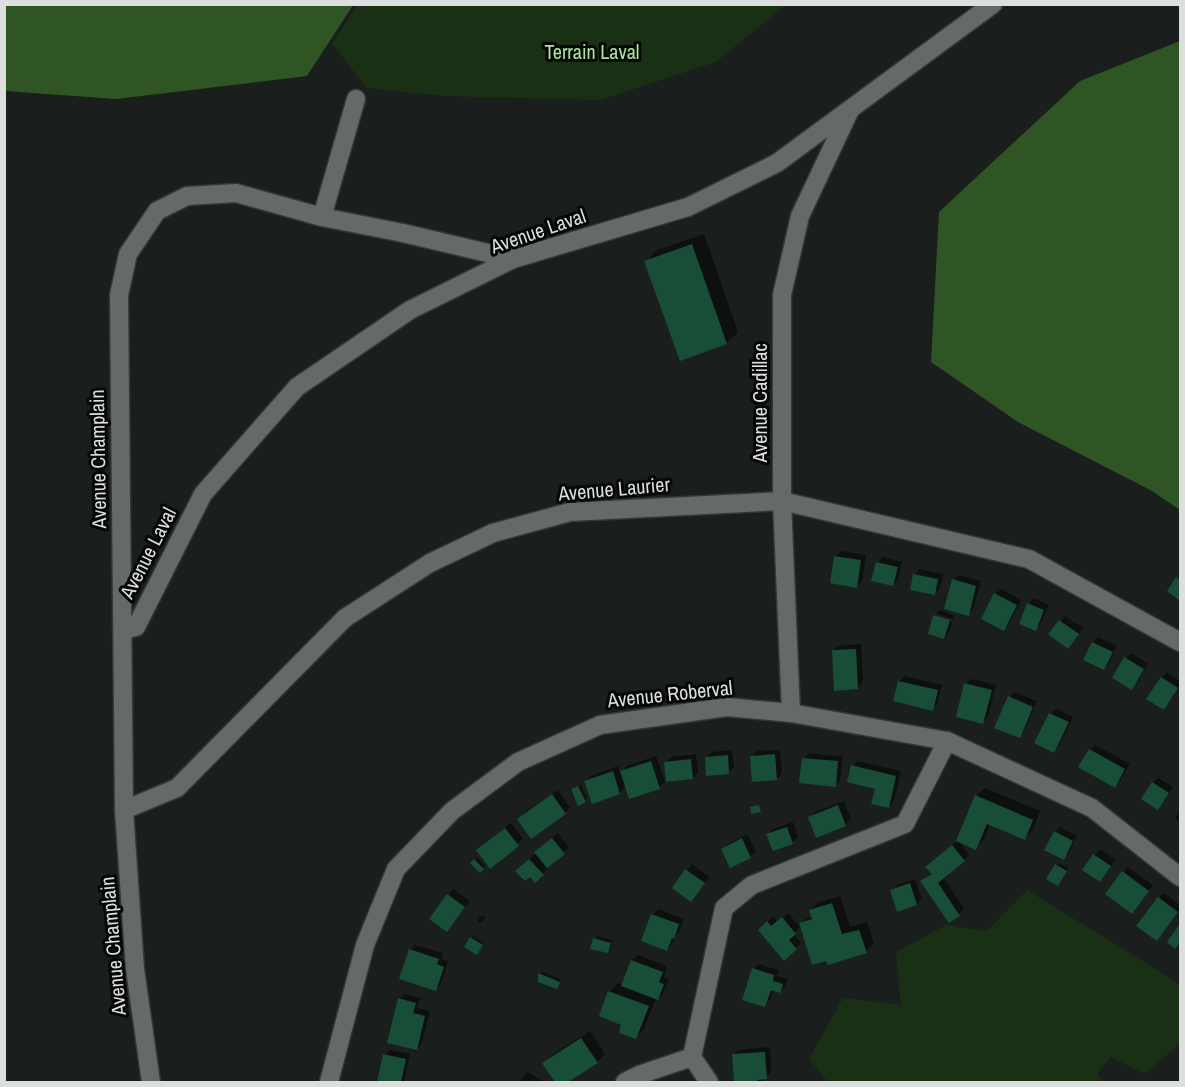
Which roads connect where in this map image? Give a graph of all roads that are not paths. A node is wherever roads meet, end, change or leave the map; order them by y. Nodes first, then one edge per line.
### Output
1 (993, 4) edge
2 (356, 99) dead end
3 (851, 107) junction
4 (322, 217) junction
5 (513, 259) junction
6 (782, 501) junction
7 (123, 630) junction
8 (1180, 642) edge
9 (791, 713) junction
10 (947, 741) junction
11 (124, 810) junction
12 (1180, 877) edge
13 (692, 1057) junction
14 (151, 1083) edge
15 (329, 1083) edge
16 (625, 1083) edge
17 (709, 1083) edge

1 - 3 street, Avenue Laval
2 - 4 street
3 - 5 street, Avenue Laval
3 - 6 street, Avenue Cadillac
4 - 5 street, Avenue Champlain
4 - 7 street, Avenue Champlain
5 - 7 street, Avenue Laval
6 - 8 street, Avenue Laurier
6 - 9 street, Avenue Cadillac
6 - 11 street, Avenue Laurier
7 - 11 street, Avenue Champlain
9 - 10 street, Avenue Roberval
9 - 15 street, Avenue Roberval
10 - 12 street, Avenue Roberval
10 - 13 street
11 - 14 street, Avenue Champlain
13 - 16 street
13 - 17 street

